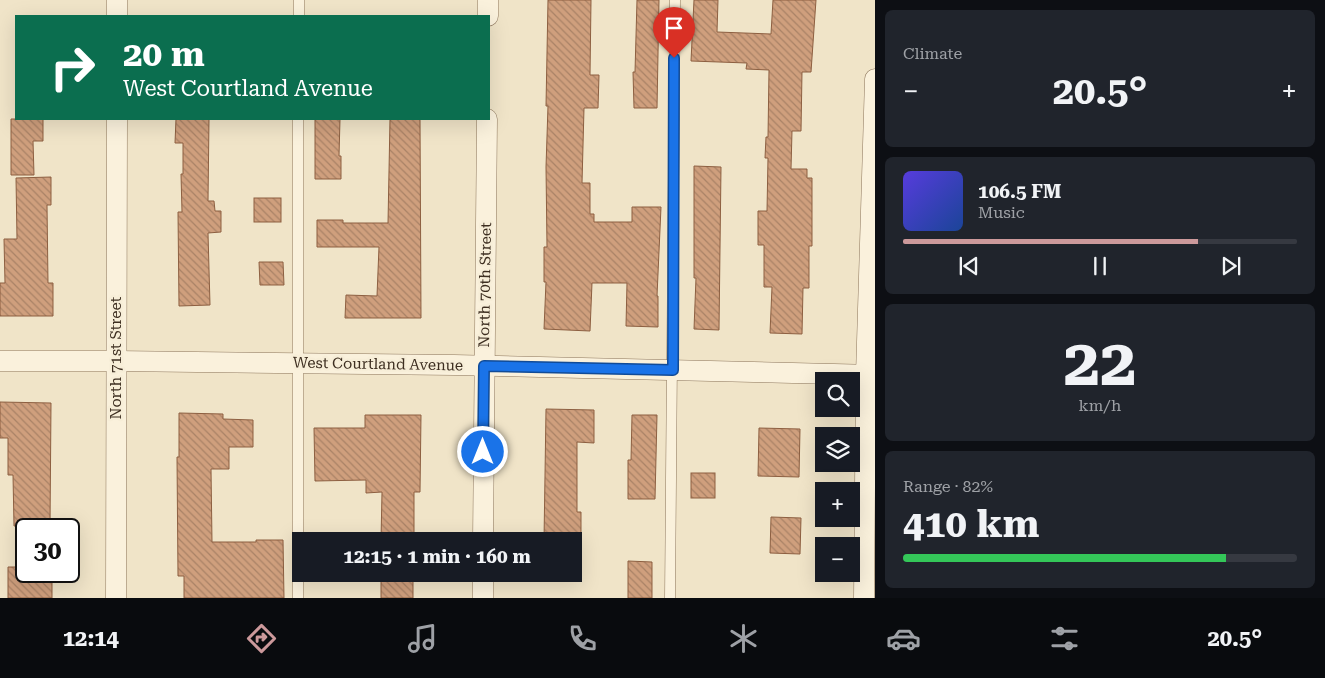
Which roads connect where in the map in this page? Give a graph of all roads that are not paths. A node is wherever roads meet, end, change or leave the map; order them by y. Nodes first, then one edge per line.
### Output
1 (117, 0) edge
2 (299, 0) edge
3 (488, 0) edge
4 (675, 0) edge
5 (117, 15) edge
6 (299, 15) edge
7 (488, 15) edge
8 (875, 80) edge
9 (117, 120) edge
10 (298, 120) edge
11 (487, 120) edge
12 (0, 361) edge
13 (116, 361) junction
14 (297, 363) junction
15 (484, 366) junction
16 (673, 370) junction
17 (871, 375) edge
18 (483, 532) edge
19 (483, 582) edge
20 (116, 598) edge
21 (298, 598) edge
22 (483, 598) edge
23 (670, 598) edge
24 (864, 598) edge

1 - 5 street
2 - 6 lane
3 - 7 street
4 - 16 lane
8 - 17 street
9 - 13 street, North 71st Street
10 - 14 lane
11 - 15 street, North 70th Street
12 - 13 street, West Courtland Avenue
13 - 14 street, West Courtland Avenue
13 - 20 street, North 71st Street
14 - 15 street, West Courtland Avenue
14 - 21 lane
15 - 16 street, West Courtland Avenue
15 - 18 street, North 70th Street
16 - 17 street, West Courtland Avenue
16 - 23 lane
17 - 24 street
19 - 22 street

